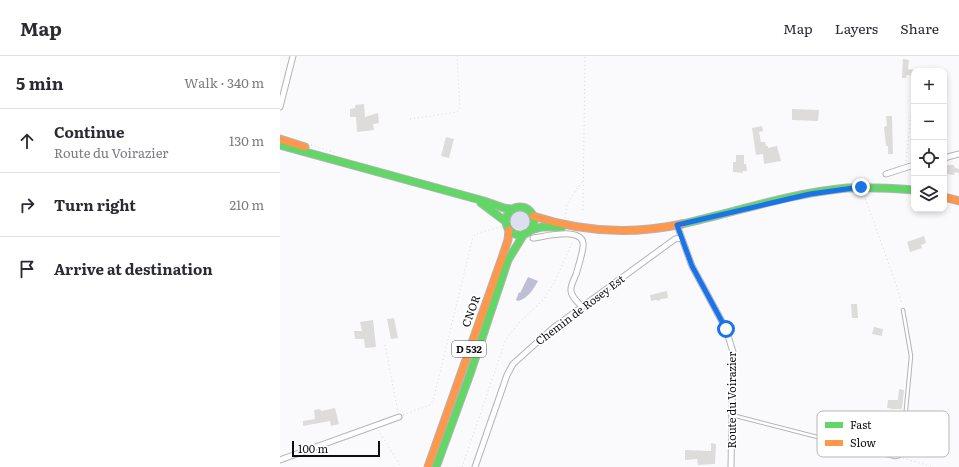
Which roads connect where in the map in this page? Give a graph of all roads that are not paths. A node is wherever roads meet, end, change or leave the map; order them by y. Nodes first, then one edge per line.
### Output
1 (293, 56) edge
2 (280, 107) edge
3 (280, 139) edge
4 (280, 145) edge
5 (959, 154) edge
6 (947, 157) edge
7 (346, 163) junction
8 (911, 166) edge
9 (886, 174) dead end
10 (911, 190) edge
11 (469, 197) junction
12 (947, 198) edge
13 (959, 202) edge
14 (512, 209) junction
15 (533, 216) junction
16 (569, 225) junction
17 (677, 225) junction
18 (507, 226) junction
19 (531, 230) junction
20 (524, 234) junction
21 (533, 238) dead end
22 (681, 238) junction
23 (582, 307) junction
24 (903, 310) road end
25 (906, 411) edge
26 (732, 415) junction
27 (399, 416) road end
28 (817, 437) edge
29 (280, 460) edge
30 (428, 467) edge
31 (436, 467) edge
32 (474, 467) edge
33 (731, 467) edge

1 - 2 street
3 - 7 main road
4 - 7 main road
5 - 6 street
7 - 11 main road
8 - 9 street
10 - 17 main road
11 - 14 main road
11 - 18 main road
12 - 13 main road
14 - 15 main road
14 - 18 main road
15 - 16 main road
15 - 19 main road
16 - 17 main road
16 - 19 main road
17 - 22 street, Route du Voirazier
18 - 20 main road
18 - 30 main road, CNOR / D 532
19 - 20 main road
20 - 31 main road, CNOR / D 532
21 - 23 street
22 - 23 street, Chemin de Rosey Est
22 - 26 street, Route du Voirazier
23 - 32 street, Chemin de Rosey Est
24 - 25 lane
26 - 28 lane
26 - 33 street, Route du Voirazier
27 - 29 street

